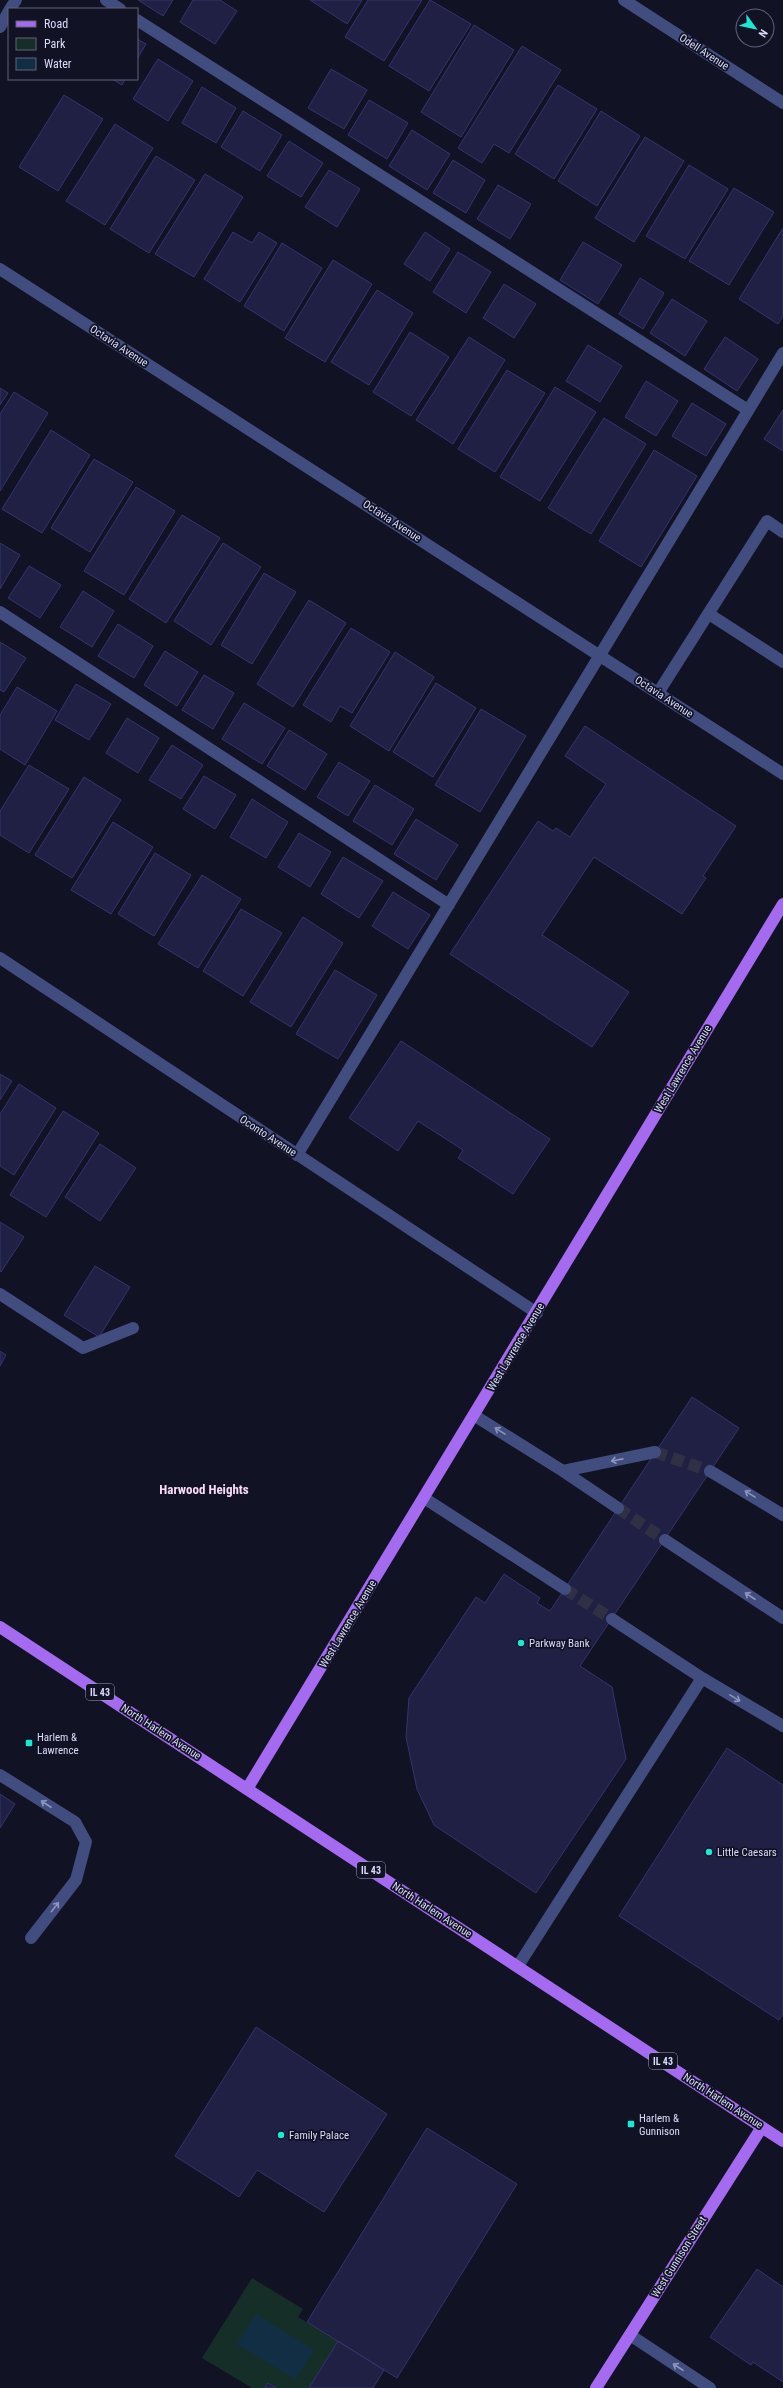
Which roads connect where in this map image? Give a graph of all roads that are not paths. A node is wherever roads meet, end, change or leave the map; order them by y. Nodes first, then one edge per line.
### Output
1 (106, 0) edge
2 (624, 0) edge
3 (118, 8) edge
4 (8, 13) edge
5 (138, 21) edge
6 (0, 26) edge
7 (783, 103) edge
8 (0, 269) edge
9 (783, 353) edge
10 (748, 410) junction
11 (783, 532) edge
12 (0, 612) edge
13 (708, 614) junction
14 (600, 656) junction
15 (783, 662) edge
16 (658, 693) junction
17 (783, 774) edge
18 (783, 904) edge
19 (449, 905) junction
20 (0, 958) edge
21 (297, 1155) junction
22 (0, 1294) edge
23 (537, 1313) junction
24 (133, 1328) dead end
25 (474, 1416) junction
26 (655, 1452) tunnel mouth
27 (563, 1471) junction
28 (710, 1471) tunnel mouth
29 (424, 1498) junction
30 (618, 1508) tunnel mouth
31 (783, 1515) edge
32 (665, 1540) tunnel mouth
33 (565, 1589) tunnel mouth
34 (783, 1618) edge
35 (612, 1619) tunnel mouth
36 (0, 1627) edge
37 (702, 1678) junction
38 (783, 1726) edge
39 (0, 1775) edge
40 (247, 1789) junction
41 (31, 1938) dead end
42 (518, 1966) junction
43 (762, 2127) junction
44 (783, 2141) edge
45 (630, 2335) junction
46 (596, 2388) edge
47 (710, 2388) edge

1 - 3 street
2 - 7 street, Odell Avenue
4 - 6 street
5 - 10 street
8 - 14 street, Octavia Avenue
9 - 10 street
10 - 14 street
11 - 13 street
12 - 19 street
13 - 15 street
13 - 16 street
14 - 16 street, Octavia Avenue
14 - 19 street
16 - 17 street, Octavia Avenue
18 - 23 main road, West Lawrence Avenue
19 - 21 street
20 - 21 street, Oconto Avenue
21 - 23 street, Oconto Avenue
22 - 24 street
23 - 25 main road, West Lawrence Avenue
27 -> 25 street
25 - 29 main road, West Lawrence Avenue
26 -> 27 street
27 - 30 street
31 -> 28 street
29 - 33 street
29 - 40 main road, West Lawrence Avenue
34 -> 32 street
35 - 37 street
36 - 40 main road, North Harlem Avenue / IL 43
37 -> 38 street
37 - 42 street
41 -> 39 street
40 - 42 main road, North Harlem Avenue / IL 43
42 - 43 main road, North Harlem Avenue / IL 43
43 - 44 main road, North Harlem Avenue / IL 43
43 - 45 main road, West Gunnison Street
45 - 46 main road, West Gunnison Street
47 -> 45 street

